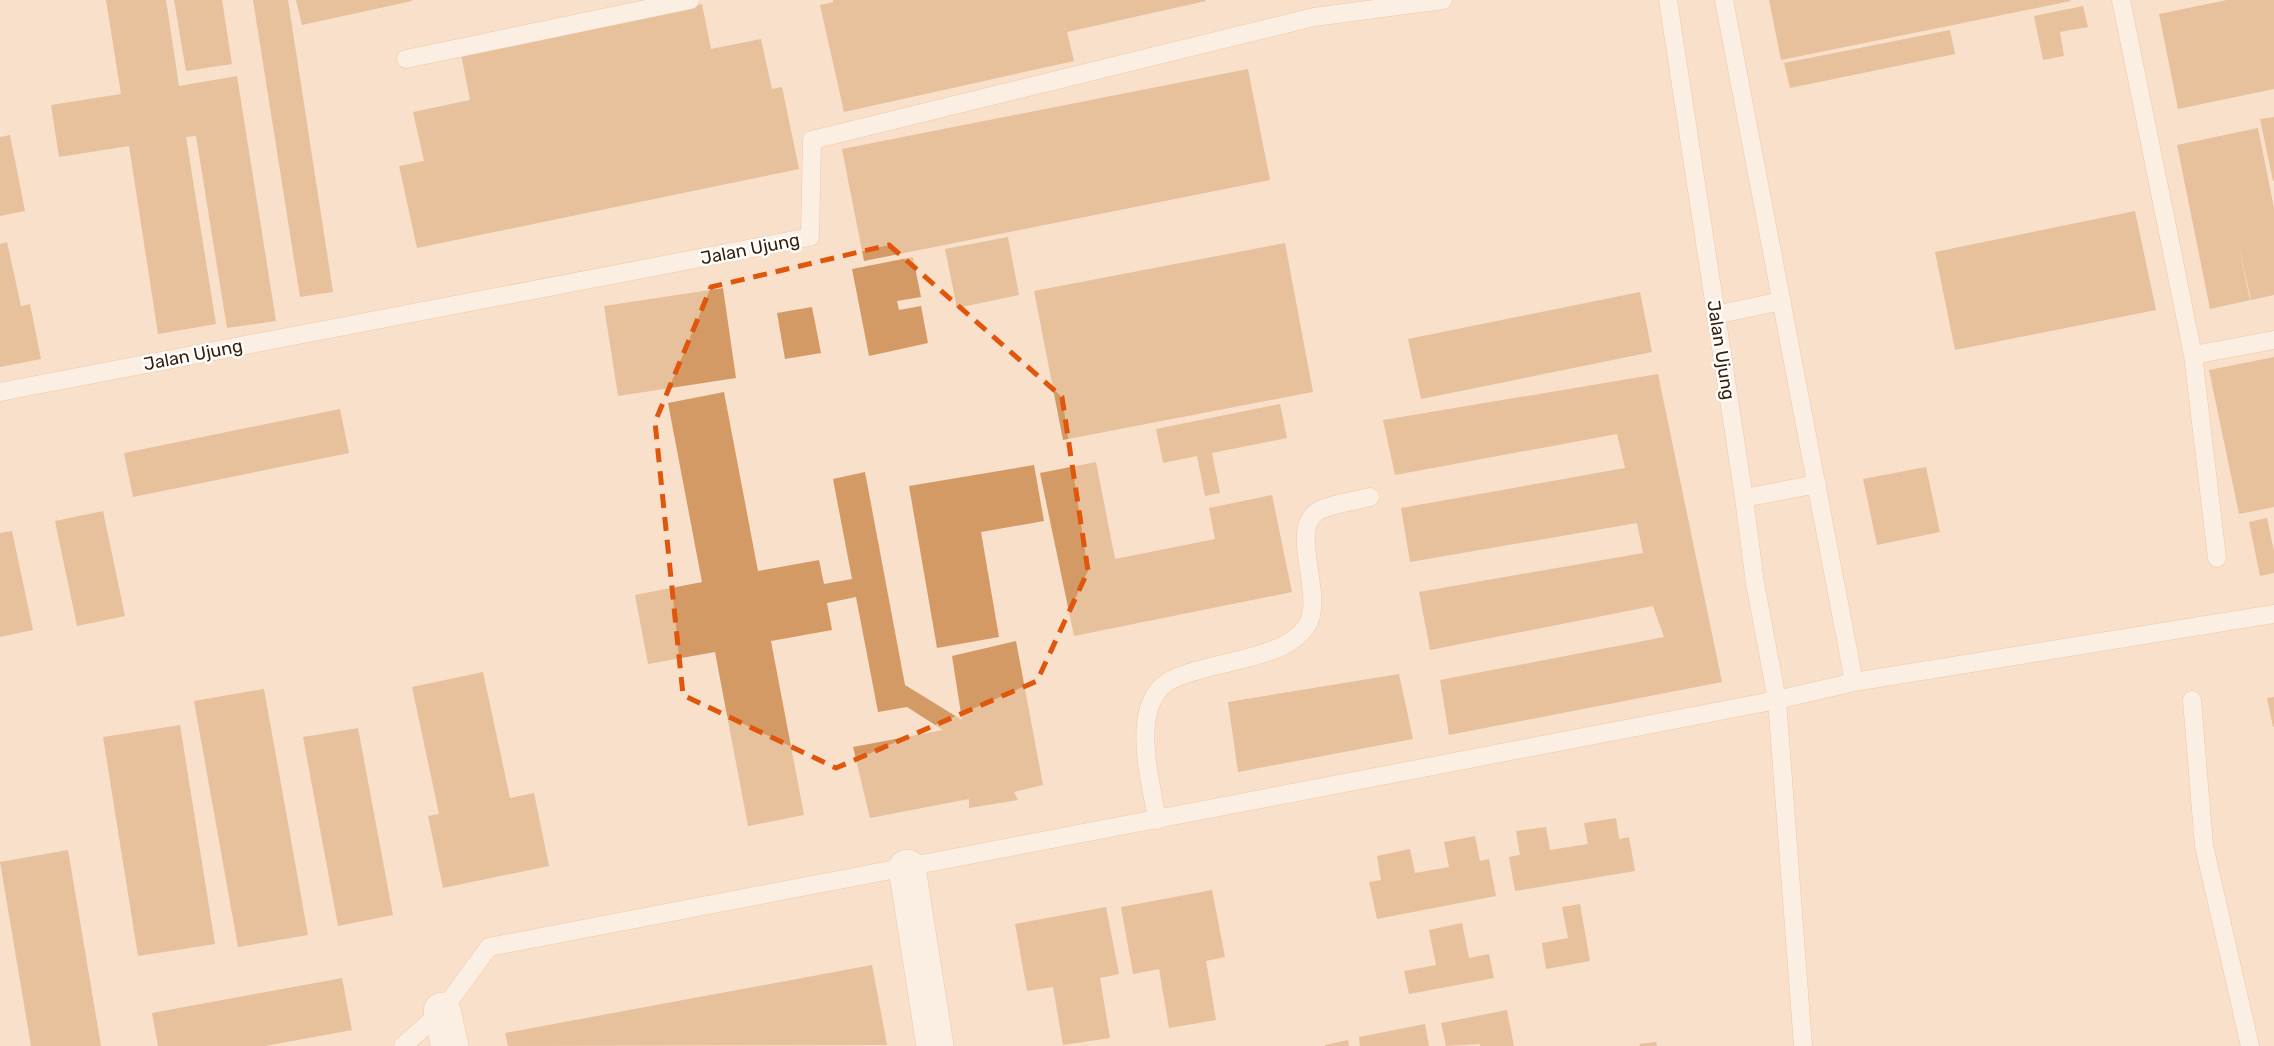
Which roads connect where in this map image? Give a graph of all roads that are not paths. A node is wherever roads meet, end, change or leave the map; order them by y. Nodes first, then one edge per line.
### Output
1 (690, 0) edge
2 (1443, 0) edge
3 (1668, 0) edge
4 (1724, 0) edge
5 (2121, 0) edge
6 (1313, 9) edge
7 (406, 59) dead end
8 (1782, 301) junction
9 (1715, 315) junction
10 (2274, 340) edge
11 (2193, 355) junction
12 (0, 392) edge
13 (1817, 484) junction
14 (1370, 497) dead end
15 (1744, 498) junction
16 (2217, 558) dead end
17 (2274, 614) edge
18 (1854, 682) junction
19 (1777, 700) junction
20 (2192, 700) dead end
21 (1157, 820) junction
22 (907, 868) junction
23 (446, 1029) edge
24 (403, 1046) edge
25 (935, 1046) edge
26 (1803, 1046) edge
27 (2250, 1046) edge

1 - 7 lane
2 - 6 lane, Jalan Ujung
3 - 9 lane, Jalan Ujung
4 - 8 lane
5 - 11 lane
6 - 12 lane, Jalan Ujung
8 - 9 lane
8 - 13 lane
9 - 15 lane, Jalan Ujung
10 - 11 lane
11 - 16 lane
13 - 15 lane
13 - 18 lane
14 - 21 lane
15 - 19 lane, Jalan Ujung
17 - 18 lane
18 - 19 lane
19 - 21 lane
19 - 26 lane, Jalan Ujung
20 - 27 lane
21 - 22 lane
22 - 23 lane
22 - 25 street
23 - 24 lane

